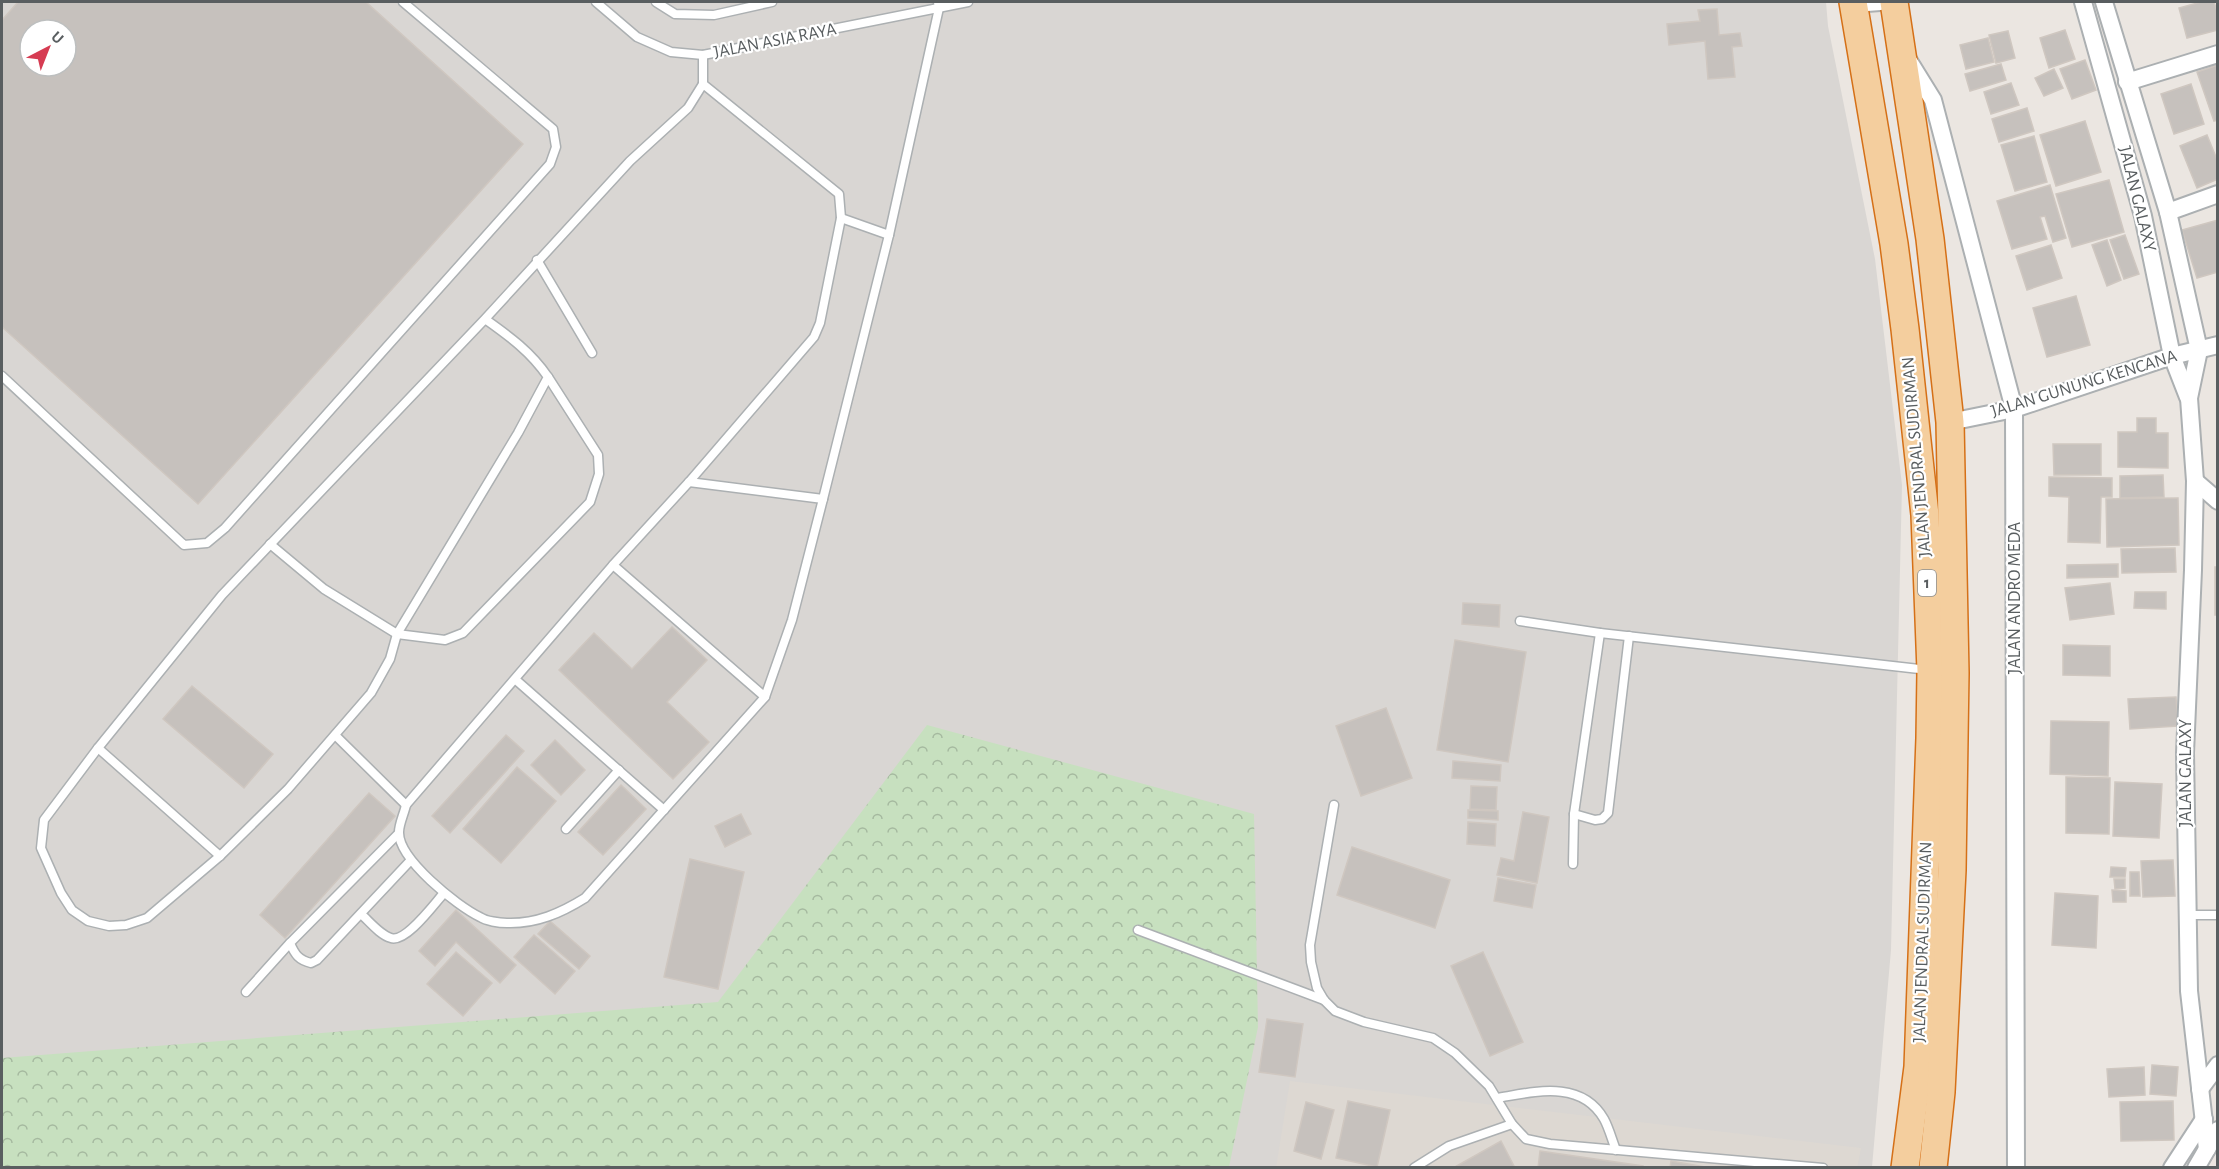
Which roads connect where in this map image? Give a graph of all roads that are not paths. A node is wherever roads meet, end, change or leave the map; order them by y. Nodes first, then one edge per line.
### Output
1 (403, 2) edge
2 (596, 2) edge
3 (656, 2) edge
4 (772, 2) edge
5 (968, 2) edge
6 (1862, 2) edge
7 (1894, 2) edge
8 (2083, 2) edge
9 (2104, 2) edge
10 (939, 5) edge
11 (1901, 48) junction
12 (2217, 54) edge
13 (703, 56) junction
14 (2127, 82) junction
15 (703, 84) junction
16 (2217, 194) edge
17 (2168, 212) junction
18 (841, 218) junction
19 (889, 235) junction
20 (537, 260) junction
21 (485, 319) junction
22 (2217, 345) edge
23 (2199, 350) junction
24 (592, 353) dead end
25 (2172, 356) junction
26 (2, 376) edge
27 (548, 377) junction
28 (2189, 398) junction
29 (2014, 409) junction
30 (1950, 422) junction
31 (2195, 481) junction
32 (689, 482) junction
33 (823, 499) junction
34 (2217, 501) edge
35 (270, 544) junction
36 (613, 565) junction
37 (1520, 621) dead end
38 (1600, 633) junction
39 (397, 634) junction
40 (1629, 636) junction
41 (1931, 671) junction
42 (516, 680) junction
43 (765, 697) junction
44 (335, 735) junction
45 (98, 748) junction
46 (619, 770) junction
47 (406, 805) junction
48 (1334, 805) dead end
49 (664, 810) junction
50 (1574, 814) junction
51 (566, 829) dead end
52 (398, 834) junction
53 (220, 856) junction
54 (410, 861) junction
55 (1573, 864) dead end
56 (444, 893) junction
57 (361, 914) junction
58 (2188, 915) junction
59 (2217, 915) edge
60 (1138, 930) dead end
61 (290, 943) junction
62 (246, 992) dead end
63 (1324, 1000) junction
64 (2217, 1065) edge
65 (2200, 1089) junction
66 (1497, 1098) junction
67 (2204, 1119) junction
68 (1512, 1124) junction
69 (2217, 1130) edge
70 (2207, 1149) junction
71 (1616, 1150) junction
72 (1784, 1166) edge
73 (1414, 1167) edge
74 (1823, 1167) edge
75 (1905, 1167) edge
76 (1933, 1167) edge
77 (2016, 1167) edge
78 (2172, 1167) edge
79 (2196, 1167) edge

1 - 26 lane
2 - 13 lane, JALAN ASIA RAYA
3 - 4 lane, JALAN ASIA RAYA
5 - 10 lane, JALAN ASIA RAYA
6 - 41 highway, JALAN JENDRAL SUDIRMAN / 1
7 - 11 highway, 1
8 - 25 street, JALAN GALAXY
9 - 14 street, JALAN GALAXY
10 - 13 lane, JALAN ASIA RAYA
10 - 19 lane
11 - 29 street, JALAN ANDRO MEDA
11 - 30 highway, 1
12 - 14 street
13 - 15 lane
14 - 17 street, JALAN GALAXY
15 - 18 lane
15 - 20 lane
16 - 17 street
17 - 23 street, JALAN GALAXY
18 - 19 lane
18 - 32 lane
19 - 33 lane
20 - 21 lane
20 - 24 lane
21 - 27 lane
21 - 35 lane
22 - 23 street, JALAN GUNUNG KENCANA
23 - 25 street, JALAN GUNUNG KENCANA
23 - 28 street, JALAN GALAXY
25 - 28 street, JALAN GALAXY
25 - 29 street, JALAN GUNUNG KENCANA
27 - 39 lane
27 - 39 lane
28 - 31 street, JALAN GALAXY
29 - 30 street, JALAN GUNUNG KENCANA
29 - 77 street, JALAN ANDRO MEDA
30 - 76 highway, 1
31 - 34 street
31 - 58 street, JALAN GALAXY
32 - 33 lane
32 - 36 lane
33 - 43 lane
35 - 39 lane
35 - 45 lane
36 - 42 lane
36 - 43 lane
37 - 38 lane
38 - 40 lane
38 - 50 lane
39 - 44 lane
40 - 41 lane
40 - 50 lane
41 - 75 highway, JALAN JENDRAL SUDIRMAN / 1
42 - 46 lane
42 - 47 lane
43 - 49 lane
44 - 47 lane
44 - 53 lane
45 - 53 lane
45 - 53 lane
46 - 49 lane
46 - 51 lane
47 - 52 lane
48 - 63 lane
49 - 56 lane
50 - 55 lane
52 - 54 lane
52 - 61 lane
54 - 56 lane
54 - 57 lane
56 - 57 lane
57 - 61 lane
58 - 59 lane
58 - 65 street, JALAN GALAXY
60 - 63 lane
61 - 62 lane
63 - 66 lane
64 - 65 street
65 - 67 street, JALAN GALAXY
66 - 68 lane
66 - 71 lane
67 - 70 street, JALAN GALAXY
67 - 78 street
68 - 71 lane
68 - 73 lane
69 - 70 street
70 - 79 street
71 - 72 lane
72 - 74 lane

